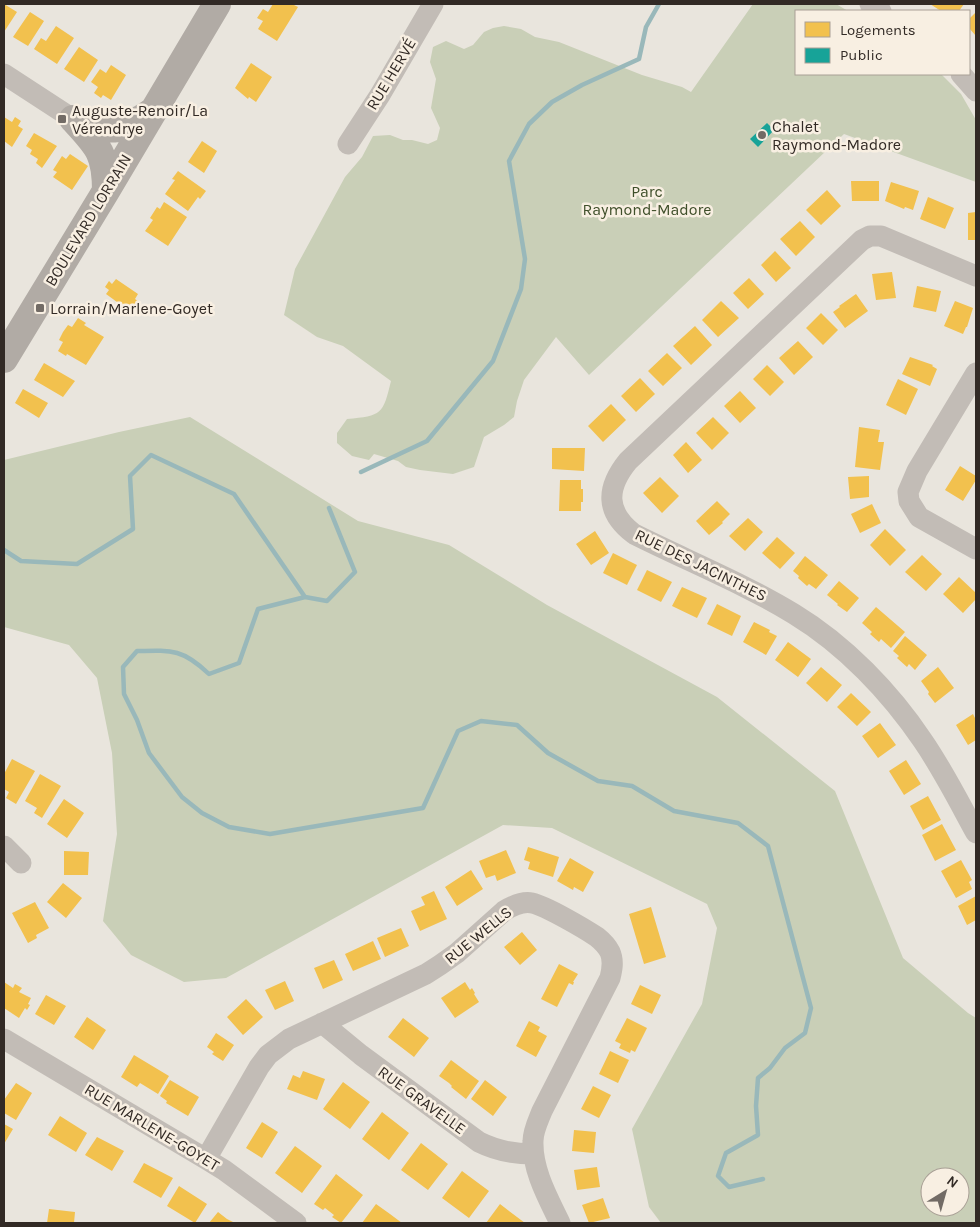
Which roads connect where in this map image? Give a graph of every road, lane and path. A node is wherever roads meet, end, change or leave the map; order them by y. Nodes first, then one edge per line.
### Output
1 (217, 4) edge
2 (433, 4) edge
3 (4, 74) edge
4 (962, 75) edge
5 (976, 91) edge
6 (154, 110) junction
7 (73, 119) junction
8 (348, 144) dead end
9 (106, 191) junction
10 (976, 276) edge
11 (4, 359) edge
12 (976, 373) edge
13 (976, 549) edge
14 (976, 833) edge
15 (4, 846) edge
16 (21, 863) dead end
17 (322, 1022) junction
18 (4, 1039) edge
19 (533, 1154) junction
20 (206, 1159) junction
21 (296, 1223) edge
22 (560, 1223) edge

1 - 6 main road, BOULEVARD LORRAIN
2 - 8 street, RUE HERVÉ
3 - 7 street
4 - 5 street
6 - 7 main road
6 - 9 main road, BOULEVARD LORRAIN
7 - 9 main road
9 - 11 main road, BOULEVARD LORRAIN
10 - 14 street, RUE DES JACINTHES
12 - 13 street
15 - 16 street
17 - 19 street, RUE GRAVELLE
17 - 19 street, RUE WELLS
17 - 20 street, RUE WELLS
18 - 20 street, RUE MARLENE-GOYET
19 - 22 street, RUE WELLS
20 - 21 street, RUE MARLENE-GOYET

